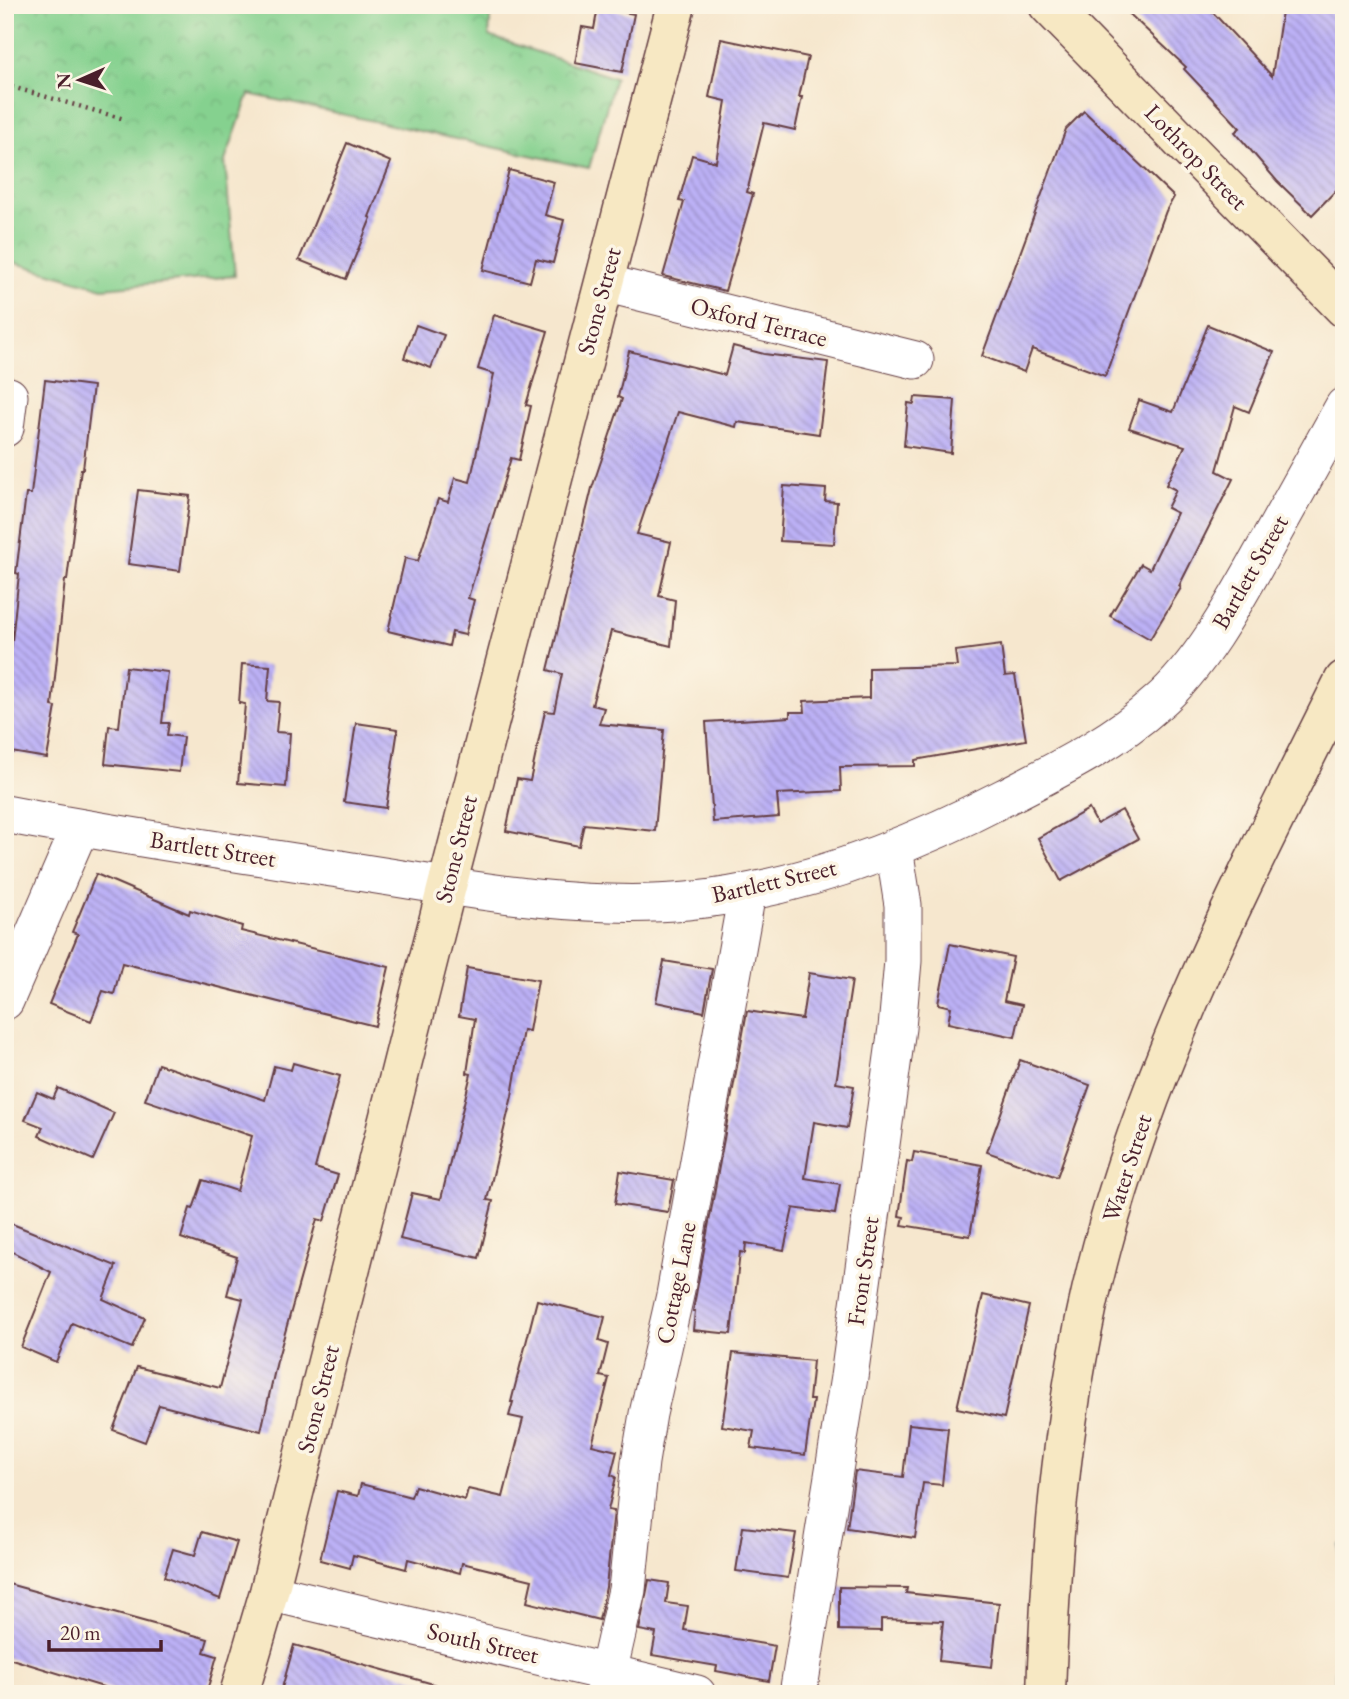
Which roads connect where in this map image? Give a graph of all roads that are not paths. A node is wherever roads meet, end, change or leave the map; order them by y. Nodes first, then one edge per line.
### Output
1 (676, 5) edge
2 (1048, 5) edge
3 (604, 283) junction
4 (1344, 308) edge
5 (915, 360) dead end
6 (5, 396) edge
7 (1344, 406) edge
8 (5, 428) edge
9 (1344, 680) edge
10 (5, 814) edge
11 (80, 828) junction
12 (894, 848) junction
13 (447, 886) junction
14 (747, 893) junction
15 (5, 1001) edge
16 (268, 1592) junction
17 (608, 1673) junction
18 (239, 1694) edge
19 (697, 1694) edge
20 (798, 1694) edge
21 (1046, 1694) edge

1 - 3 main road, Stone Street
2 - 4 main road, Lothrop Street
3 - 5 street, Oxford Terrace
3 - 13 main road, Stone Street
6 - 8 street
7 - 12 street, Bartlett Street
9 - 21 main road, Water Street
10 - 11 street, Bartlett Street
11 - 13 street, Bartlett Street
11 - 15 street
12 - 14 street, Bartlett Street
12 - 20 street, Front Street
13 - 14 street, Bartlett Street
13 - 16 main road, Stone Street
14 - 17 street, Cottage Lane
16 - 17 street, South Street
16 - 18 main road, Stone Street
17 - 19 street, South Street

